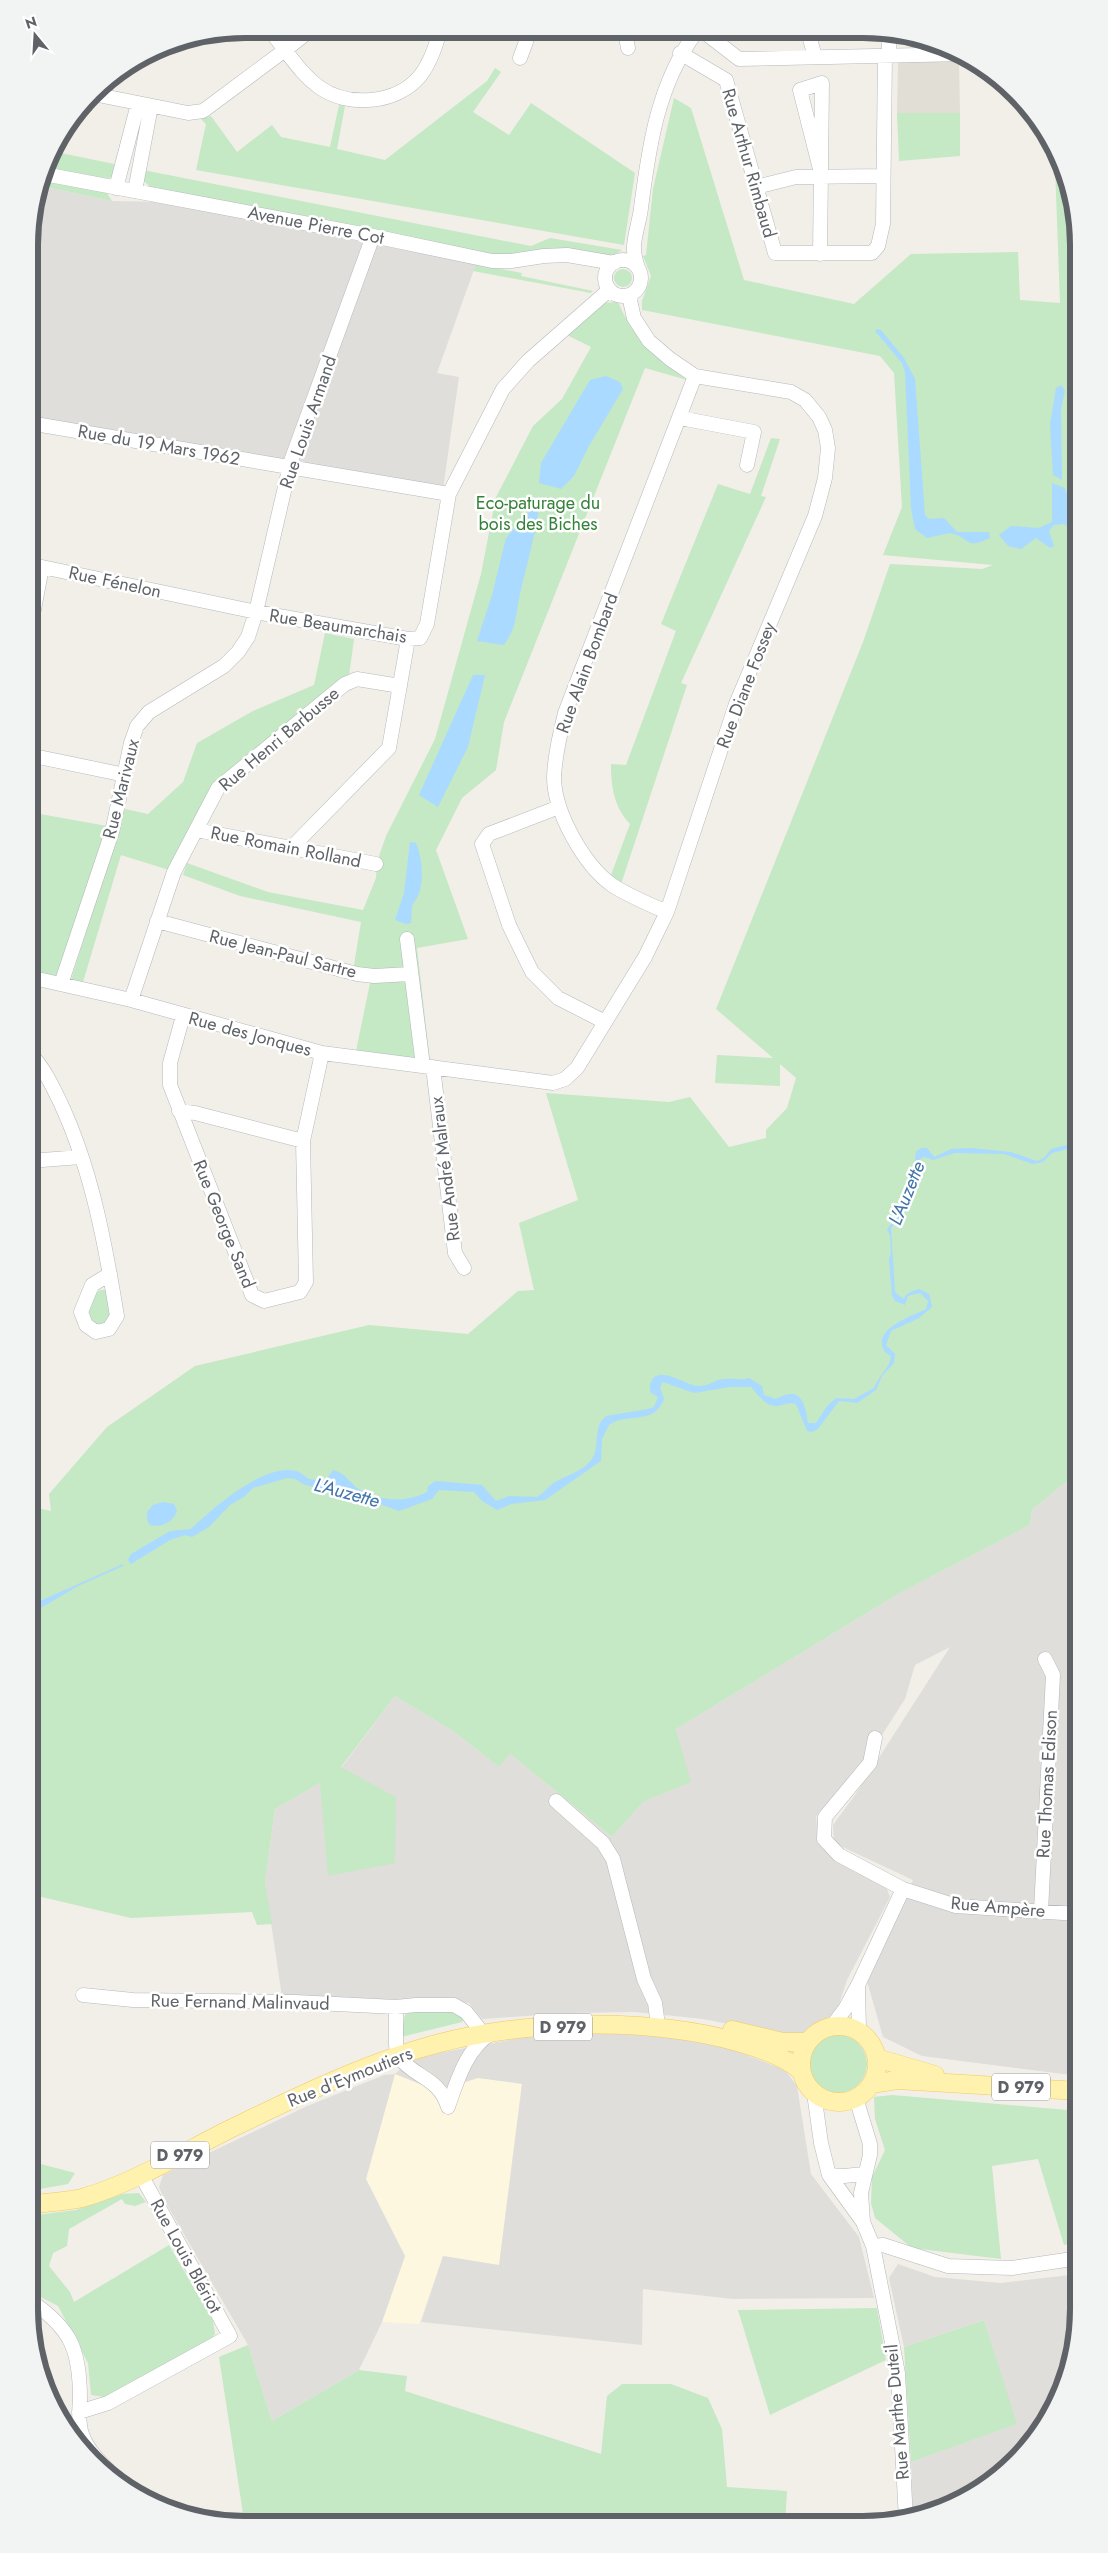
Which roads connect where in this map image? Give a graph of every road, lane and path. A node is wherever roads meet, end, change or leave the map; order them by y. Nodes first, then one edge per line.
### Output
1 (276, 38) edge
2 (300, 38) edge
3 (437, 38) edge
4 (525, 38) edge
5 (626, 38) edge
6 (691, 38) edge
7 (712, 38) edge
8 (810, 38) edge
9 (888, 39) edge
10 (628, 48) dead end
11 (285, 50) junction
12 (680, 53) junction
13 (945, 54) edge
14 (887, 55) junction
15 (815, 57) junction
16 (520, 58) dead end
17 (739, 59) junction
18 (726, 80) junction
19 (101, 96) edge
20 (145, 105) junction
21 (49, 175) edge
22 (883, 176) junction
23 (822, 177) junction
24 (756, 187) junction
25 (116, 188) junction
26 (136, 191) junction
27 (373, 236) junction
28 (634, 248) junction
29 (820, 254) junction
30 (587, 259) junction
31 (617, 262) junction
32 (638, 268) junction
33 (607, 284) junction
34 (629, 296) junction
35 (695, 376) junction
36 (680, 418) junction
37 (38, 425) edge
38 (747, 465) dead end
39 (289, 468) junction
40 (449, 494) junction
41 (38, 588) edge
42 (256, 612) junction
43 (414, 638) junction
44 (400, 686) junction
45 (38, 756) edge
46 (125, 775) junction
47 (559, 807) junction
48 (196, 830) junction
49 (296, 849) junction
50 (376, 864) dead end
51 (667, 912) junction
52 (158, 921) junction
53 (407, 938) dead end
54 (410, 974) junction
55 (38, 978) edge
56 (61, 984) junction
57 (131, 1000) junction
58 (183, 1016) junction
59 (605, 1022) junction
60 (322, 1053) junction
61 (38, 1063) edge
62 (428, 1067) junction
63 (475, 1073) joint
64 (179, 1112) junction
65 (303, 1141) junction
66 (81, 1157) junction
67 (38, 1159) edge
68 (464, 1268) dead end
69 (110, 1274) dead end
70 (1045, 1659) dead end
71 (875, 1738) dead end
72 (556, 1801) dead end
73 (902, 1889) junction
74 (1040, 1911) junction
75 (1070, 1913) edge
76 (859, 1983) junction
77 (84, 1995) dead end
78 (396, 2007) junction
79 (657, 2018) junction
80 (832, 2026) junction
81 (485, 2030) junction
82 (859, 2030) junction
83 (808, 2042) junction
84 (397, 2051) junction
85 (877, 2058) junction
86 (802, 2071) junction
87 (964, 2083) junction
88 (872, 2084) junction
89 (1070, 2090) edge
90 (814, 2093) junction
91 (856, 2098) junction
92 (864, 2174) junction
93 (141, 2175) junction
94 (829, 2175) junction
95 (38, 2193) edge
96 (38, 2204) edge
97 (863, 2222) junction
98 (873, 2246) junction
99 (1070, 2259) edge
100 (38, 2307) edge
101 (80, 2412) junction
102 (84, 2440) edge
103 (906, 2512) edge

1 - 11 street
2 - 11 street
3 - 11 street
4 - 16 street
5 - 10 street
6 - 12 street
7 - 17 street
8 - 15 street
9 - 14 street
11 - 20 street
12 - 18 street, Rue Arthur Rimbaud
12 - 28 street
13 - 14 street
14 - 15 street
14 - 22 street
15 - 17 street
17 - 18 street
18 - 24 street, Rue Arthur Rimbaud
19 - 20 street
20 - 25 street
20 - 26 street
21 - 25 street, Avenue Pierre Cot
22 - 23 street
22 - 29 street
23 - 23 street
23 - 24 street
23 - 29 street
24 - 29 street, Rue Arthur Rimbaud
25 - 26 street, Avenue Pierre Cot
26 - 27 street, Avenue Pierre Cot
27 - 30 street, Avenue Pierre Cot
27 - 39 street, Rue Louis Armand
28 - 31 street
28 - 32 street
30 - 31 street, Avenue Pierre Cot
30 - 33 street
31 - 32 street
31 - 33 street
32 - 34 street
33 - 34 street
33 - 40 street
34 - 35 street, Rue Diane Fossey
35 - 36 street, Rue Alain Bombard
35 - 51 street, Rue Diane Fossey
36 - 38 street
36 - 47 street, Rue Alain Bombard
37 - 39 street, Rue du 19 Mars 1962
39 - 40 street, Rue du 19 Mars 1962
39 - 42 street, Rue Louis Armand
40 - 43 street
41 - 42 street, Rue Fénelon
42 - 43 street, Rue Beaumarchais
42 - 46 street, Rue Marivaux
43 - 44 street
44 - 48 street, Rue Henri Barbusse
44 - 49 street
45 - 46 street
46 - 56 street, Rue Marivaux
47 - 51 street, Rue Alain Bombard
47 - 59 street
48 - 49 street, Rue Romain Rolland
48 - 52 street, Rue Henri Barbusse
49 - 50 street, Rue Romain Rolland
51 - 59 street, Rue Diane Fossey
52 - 54 street, Rue Jean-Paul Sartre
52 - 57 street, Rue Henri Barbusse
53 - 54 street, Rue André Malraux
54 - 62 street, Rue André Malraux
55 - 56 street, Rue des Jonques
56 - 57 street, Rue des Jonques
57 - 58 street, Rue des Jonques
58 - 60 street, Rue des Jonques
58 - 64 street, Rue George Sand
59 - 63 street, Rue Diane Fossey
60 - 62 street, Rue des Jonques
60 - 65 street, Rue George Sand
61 - 66 street
62 - 63 street, Rue des Jonques
62 - 68 street, Rue André Malraux
64 - 65 street
64 - 65 street, Rue George Sand
66 - 67 street
66 - 69 street
70 - 74 street, Rue Thomas Edison
71 - 73 street, Rue Ampère
72 - 79 street
73 - 74 street, Rue Ampère
73 - 76 street
74 - 75 street, Rue Ampère
76 - 80 street
76 - 82 street
77 - 78 street, Rue Fernand Malinvaud
78 - 81 street, Rue Fernand Malinvaud
78 - 84 street
79 - 81 main road, D 979
79 - 83 main road, D 979
80 - 82 main road
80 - 83 main road
81 - 84 main road, Rue d'Eymoutiers / D 979
81 - 84 street
81 - 86 main road, Rue d'Eymoutiers / D 979
82 - 85 main road
83 - 86 main road
84 - 93 main road, Rue d'Eymoutiers / D 979
84 - 95 main road, D 979
85 - 87 main road, D 979
85 - 88 main road
86 - 90 main road
87 - 88 main road, D 979
87 - 89 main road, D 979
88 - 91 main road
90 - 91 main road
90 - 94 street
91 - 92 street
92 - 94 street
92 - 97 street
93 - 96 main road, Rue d'Eymoutiers / D 979
93 - 101 street, Rue Louis Blériot
94 - 97 street
97 - 98 street, Rue Marthe Duteil
98 - 99 street
98 - 103 street, Rue Marthe Duteil
100 - 101 street
101 - 102 street

